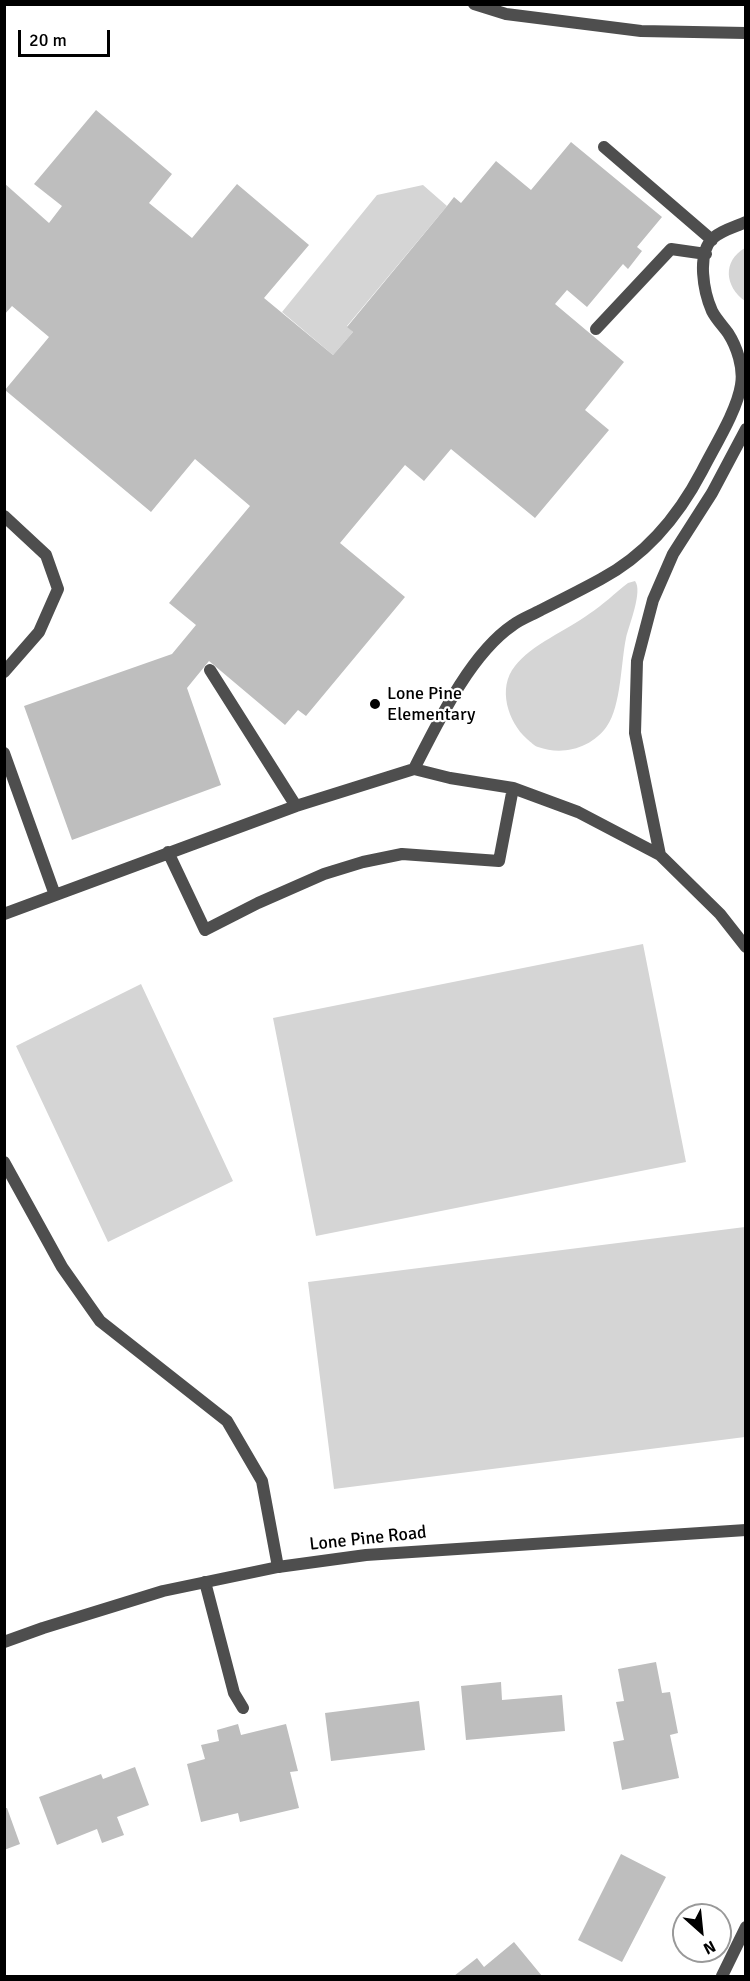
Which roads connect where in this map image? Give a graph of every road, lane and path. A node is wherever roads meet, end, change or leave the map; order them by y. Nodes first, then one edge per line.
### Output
1 (474, 4) edge
2 (746, 33) edge
3 (604, 147) dead end
4 (746, 222) edge
5 (712, 240) junction
6 (706, 254) junction
7 (596, 329) dead end
8 (746, 429) edge
9 (4, 516) edge
10 (210, 670) dead end
11 (4, 672) edge
12 (4, 753) edge
13 (414, 770) junction
14 (513, 788) junction
15 (296, 806) junction
16 (168, 852) junction
17 (660, 855) junction
18 (55, 895) junction
19 (4, 914) edge
20 (746, 947) edge
21 (4, 1162) edge
22 (746, 1530) edge
23 (278, 1567) junction
24 (205, 1582) junction
25 (4, 1642) edge
26 (243, 1708) dead end
27 (746, 1927) edge
28 (722, 1977) edge

1 - 2 street
3 - 5 street
4 - 5 street
5 - 6 street
6 - 7 street
6 - 13 street
8 - 17 street
9 - 11 street
10 - 15 street
12 - 18 street
13 - 14 street
13 - 15 street
14 - 16 street
14 - 17 street
15 - 16 street
16 - 18 street
17 - 20 street
18 - 19 street
21 - 23 street
22 - 23 street, Lone Pine Road
23 - 24 street, Lone Pine Road
24 - 25 street, Lone Pine Road
24 - 26 street
27 - 28 street

